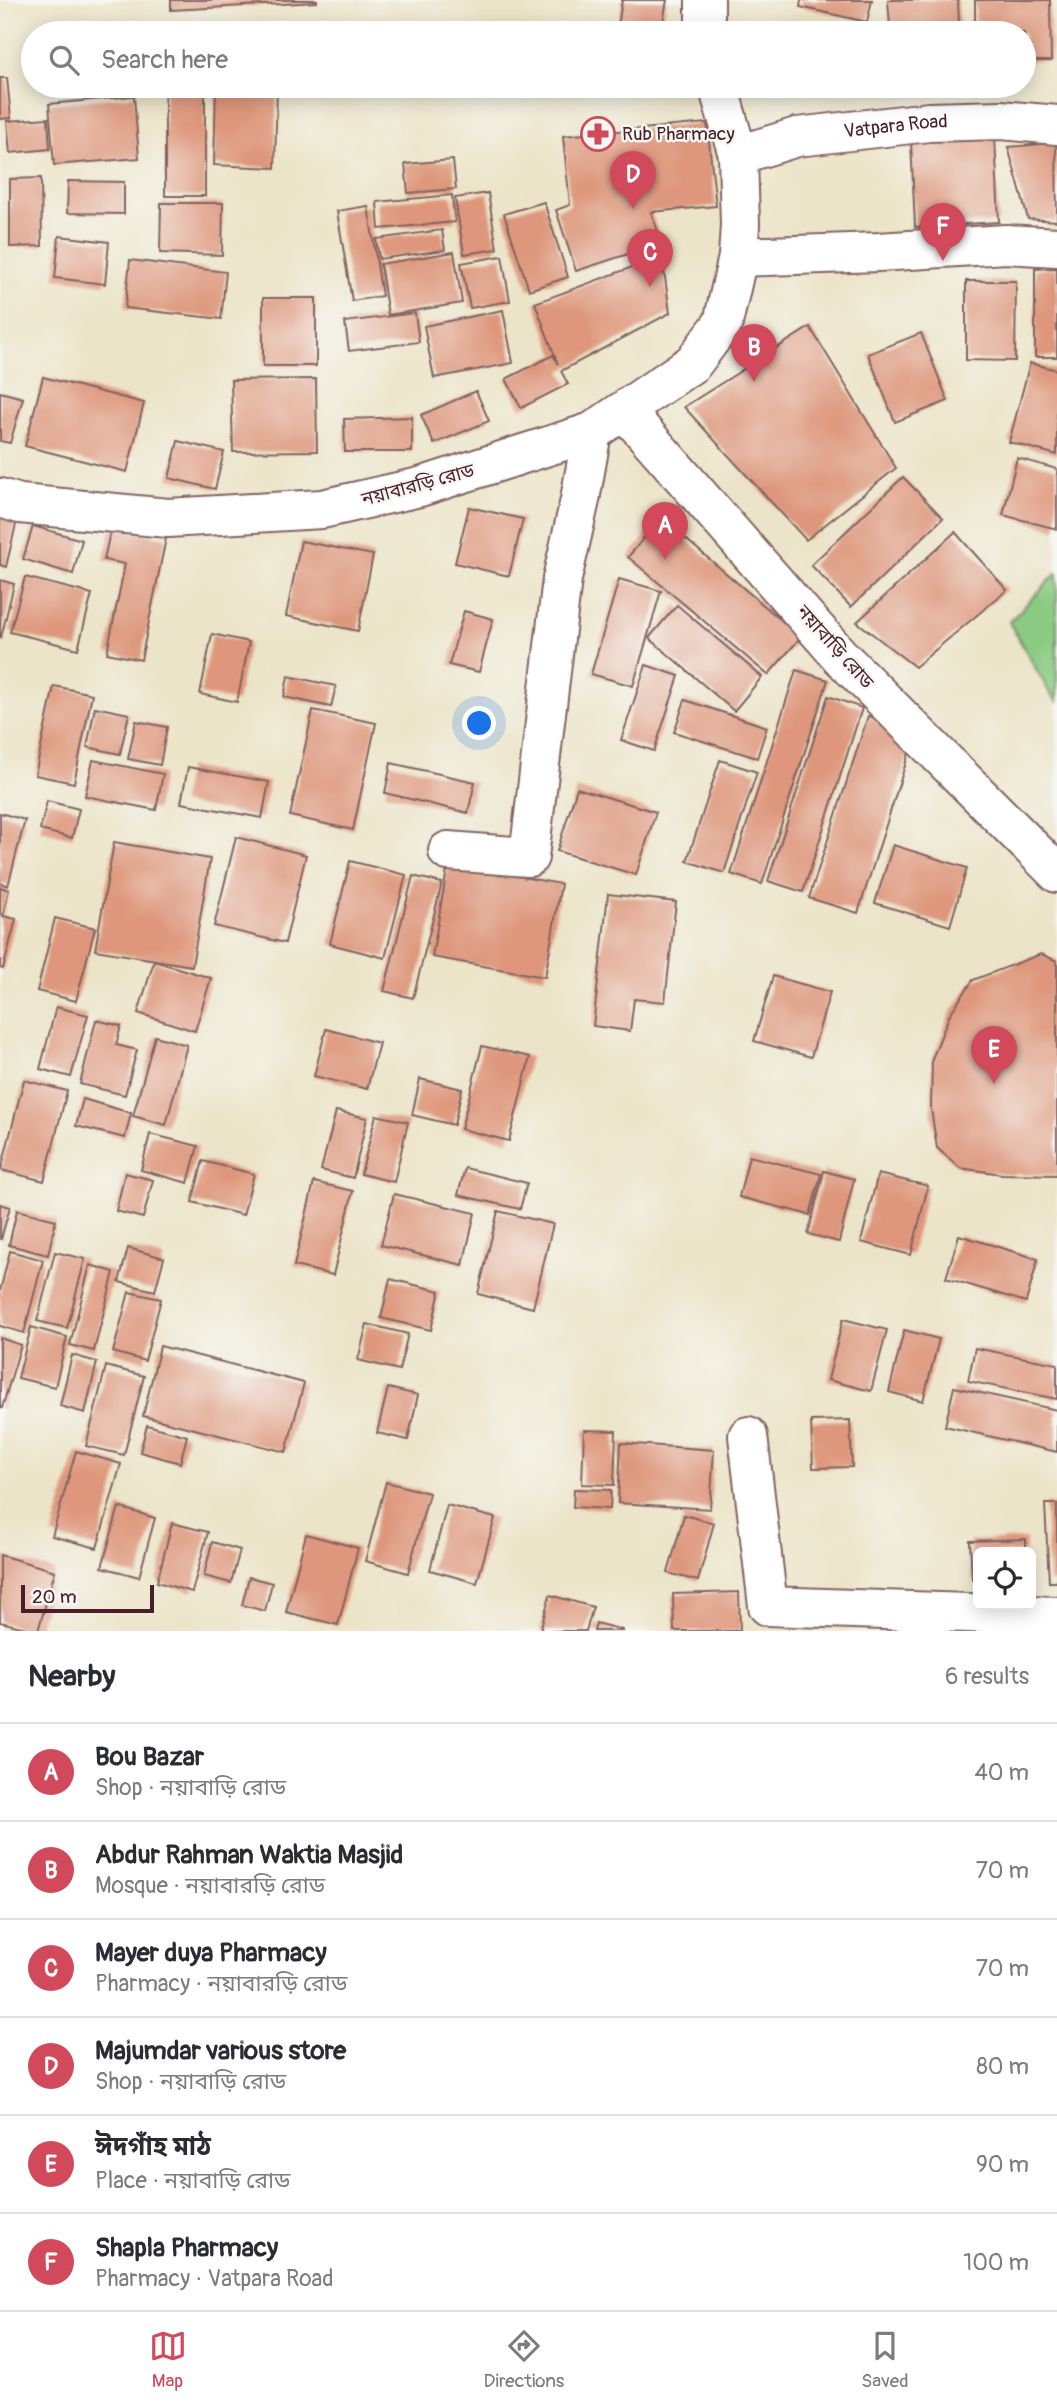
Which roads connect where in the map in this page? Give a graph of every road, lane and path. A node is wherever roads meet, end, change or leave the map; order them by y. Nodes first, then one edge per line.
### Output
1 (705, 0) edge
2 (705, 21) edge
3 (721, 98) edge
4 (1057, 125) edge
5 (738, 155) junction
6 (1057, 247) edge
7 (738, 257) junction
8 (625, 411) junction
9 (592, 432) junction
10 (0, 498) edge
11 (448, 851) dead end
12 (1057, 873) edge
13 (748, 1436) dead end
14 (1057, 1616) edge

1 - 2 street
3 - 5 street
4 - 5 street, Vatpara Road
5 - 7 street
6 - 7 street
7 - 8 street, নয়াবারড়ি রোড
8 - 9 street, নয়াবারড়ি রোড
8 - 12 street, নয়াবাড়ি রোড
9 - 10 street, নয়াবারড়ি রোড
9 - 11 street
13 - 14 street

